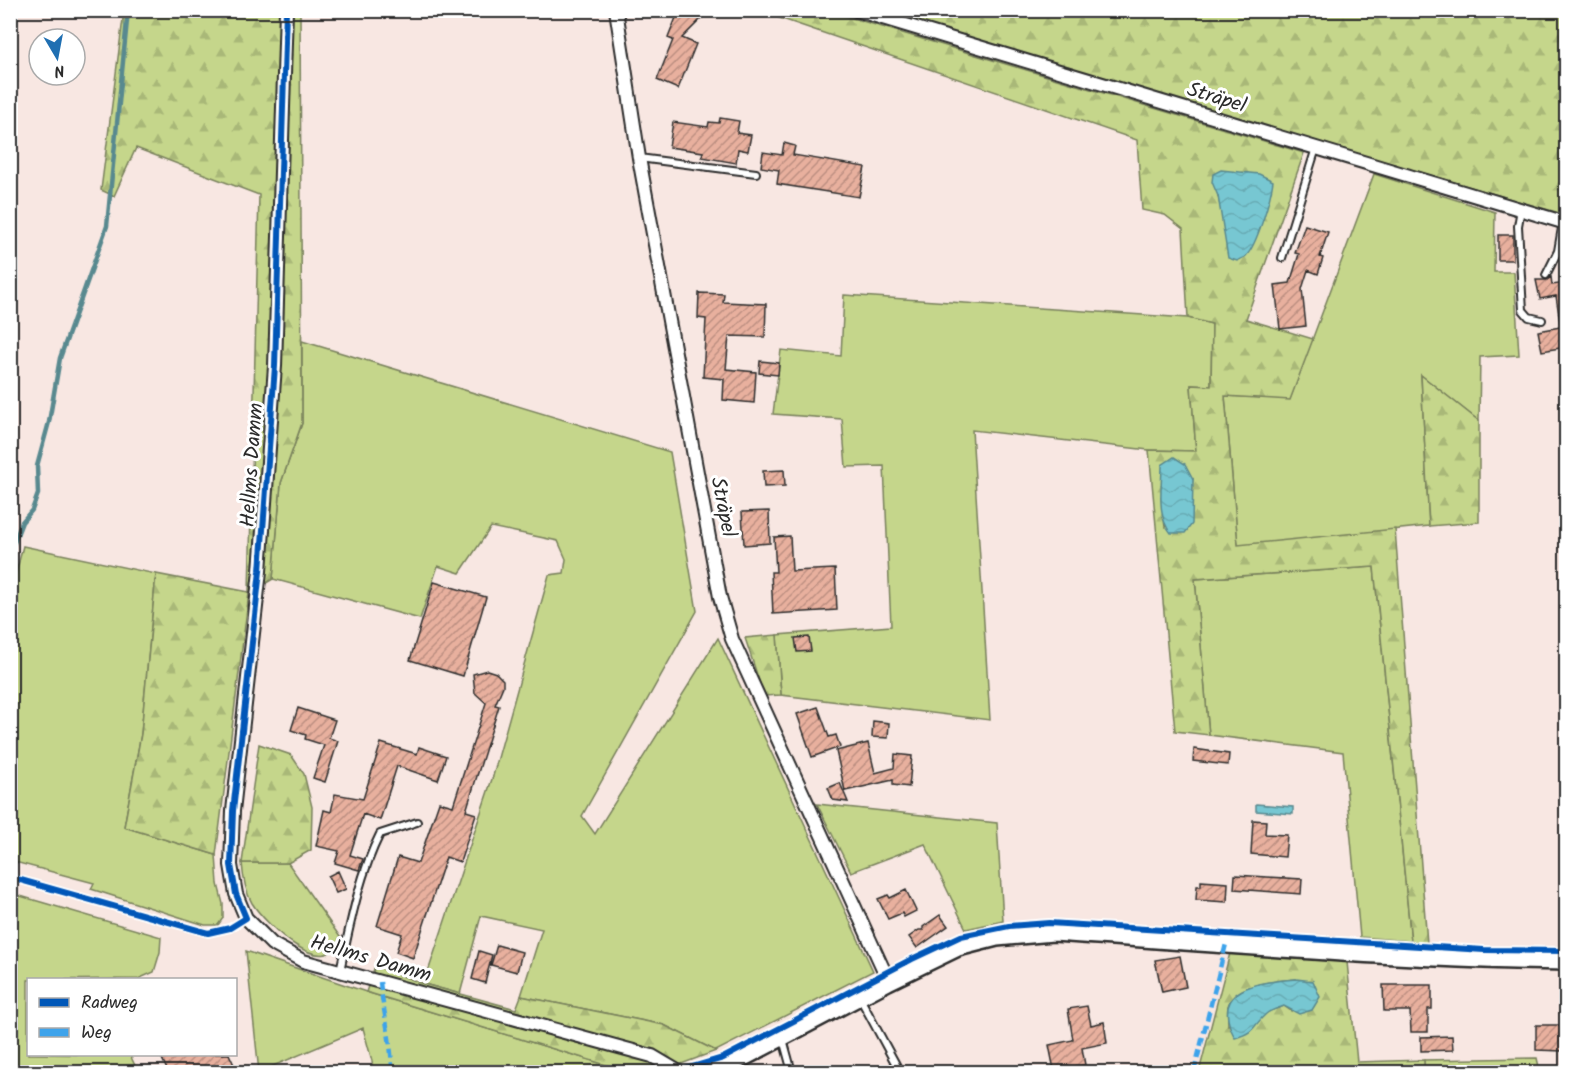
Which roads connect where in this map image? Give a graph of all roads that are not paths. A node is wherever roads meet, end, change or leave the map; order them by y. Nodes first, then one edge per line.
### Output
1 (286, 10) edge
2 (616, 10) edge
3 (856, 10) edge
4 (1316, 148) junction
5 (639, 158) junction
6 (756, 173) dead end
7 (1521, 208) junction
8 (1565, 223) edge
9 (1282, 258) dead end
10 (1546, 275) dead end
11 (1542, 320) dead end
12 (417, 822) dead end
13 (1566, 962) edge
14 (340, 971) junction
15 (888, 982) junction
16 (860, 997) junction
17 (782, 1038) junction
18 (679, 1072) edge
19 (717, 1072) edge
20 (792, 1072) edge
21 (900, 1072) edge

1 - 14 street, Hellms Damm
2 - 5 street, Sträpel
3 - 4 street, Sträpel
4 - 7 street, Sträpel
4 - 9 lane
5 - 6 lane
5 - 15 street, Sträpel
7 - 8 street, Sträpel
7 - 11 lane
8 - 10 lane
12 - 14 lane
13 - 15 street
14 - 18 street, Hellms Damm
15 - 16 street
16 - 17 street
16 - 21 lane
17 - 19 street
17 - 20 lane

